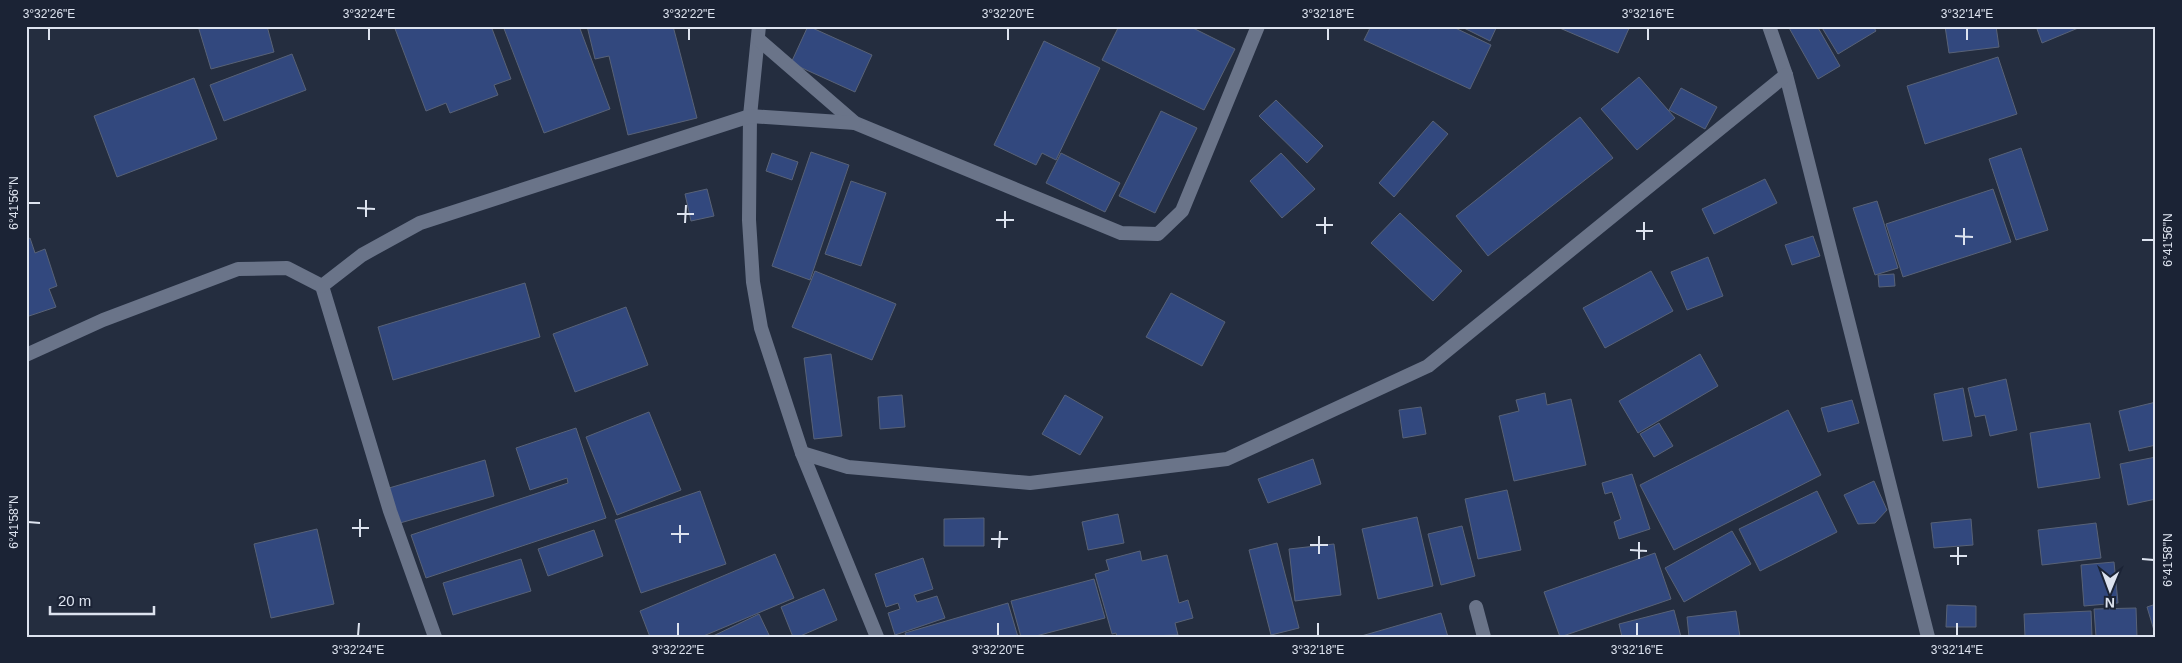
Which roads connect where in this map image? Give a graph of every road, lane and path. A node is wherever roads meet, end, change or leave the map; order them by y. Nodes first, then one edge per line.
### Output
1 (1258, 26) edge
2 (1769, 26) edge
3 (759, 32) edge
4 (1786, 74) junction
5 (750, 116) junction
6 (855, 123) junction
7 (322, 286) junction
8 (26, 355) edge
9 (802, 453) junction
10 (1476, 607) dead end
11 (435, 637) edge
12 (877, 637) edge
13 (1484, 637) edge
14 (1928, 637) edge

1 - 6 street
2 - 4 street
3 - 5 street
3 - 6 street
4 - 9 street
4 - 14 street
5 - 6 street
5 - 7 street
5 - 9 street
7 - 8 street
7 - 11 street
9 - 12 street
10 - 13 street

